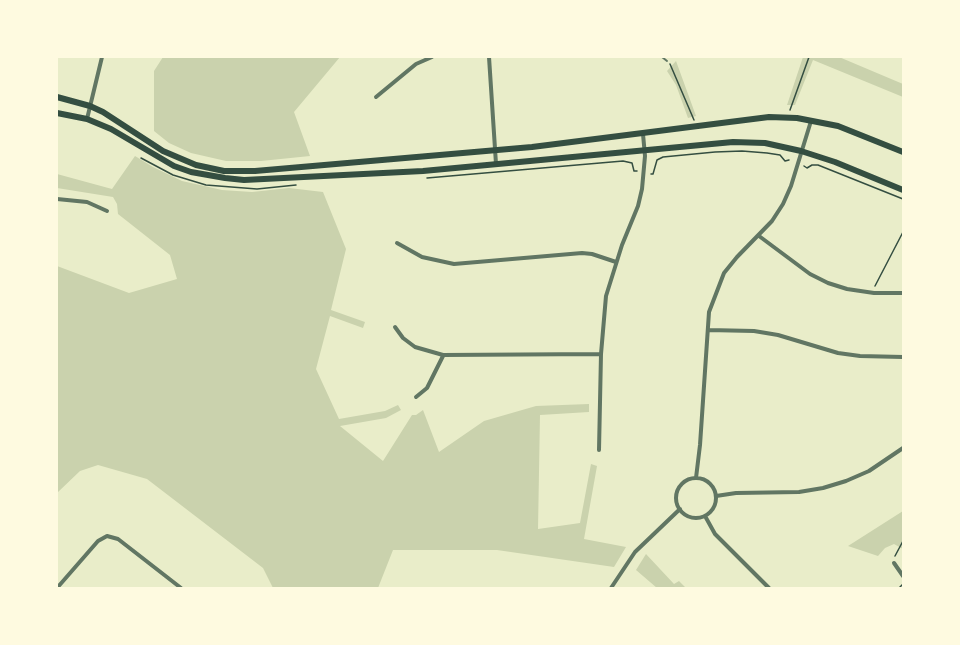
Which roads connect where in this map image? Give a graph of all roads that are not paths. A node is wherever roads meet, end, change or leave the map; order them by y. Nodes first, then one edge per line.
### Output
1 (102, 57) edge
2 (432, 57) edge
3 (489, 57) edge
4 (662, 57) edge
5 (667, 61) road end
6 (57, 97) edge
7 (376, 97) dead end
8 (90, 106) junction
9 (57, 113) edge
10 (87, 119) junction
11 (811, 121) junction
12 (643, 134) junction
13 (495, 150) junction
14 (644, 150) junction
15 (801, 151) junction
16 (903, 152) edge
17 (496, 165) junction
18 (903, 190) edge
19 (57, 199) edge
20 (107, 211) dead end
21 (759, 236) junction
22 (398, 243) dead end
23 (616, 262) junction
24 (903, 293) edge
25 (395, 327) dead end
26 (708, 330) junction
27 (601, 354) junction
28 (443, 355) junction
29 (903, 357) edge
30 (416, 397) dead end
31 (903, 448) edge
32 (599, 450) dead end
33 (696, 478) junction
34 (716, 496) junction
35 (680, 509) junction
36 (705, 516) junction
37 (894, 563) road end
38 (903, 576) edge
39 (57, 588) edge
40 (180, 588) edge
41 (610, 588) edge
42 (769, 588) edge

1 - 8 street
2 - 7 street
3 - 13 street
4 - 5 lane
6 - 8 main road
8 - 10 street
8 - 13 main road
9 - 10 main road
10 - 17 main road
11 - 12 main road
11 - 15 street
11 - 16 main road
12 - 13 main road
12 - 14 street
13 - 17 street
14 - 15 main road
14 - 17 main road
14 - 23 street
15 - 18 main road
15 - 21 street
19 - 20 street
21 - 24 street
21 - 26 street
22 - 23 street
23 - 27 street
25 - 28 street
26 - 29 street
26 - 33 street
27 - 28 street
27 - 32 street
28 - 30 street
31 - 34 street
33 - 34 street
33 - 35 street
34 - 36 street
35 - 36 street
35 - 41 street
36 - 42 street
37 - 38 street
39 - 40 street

